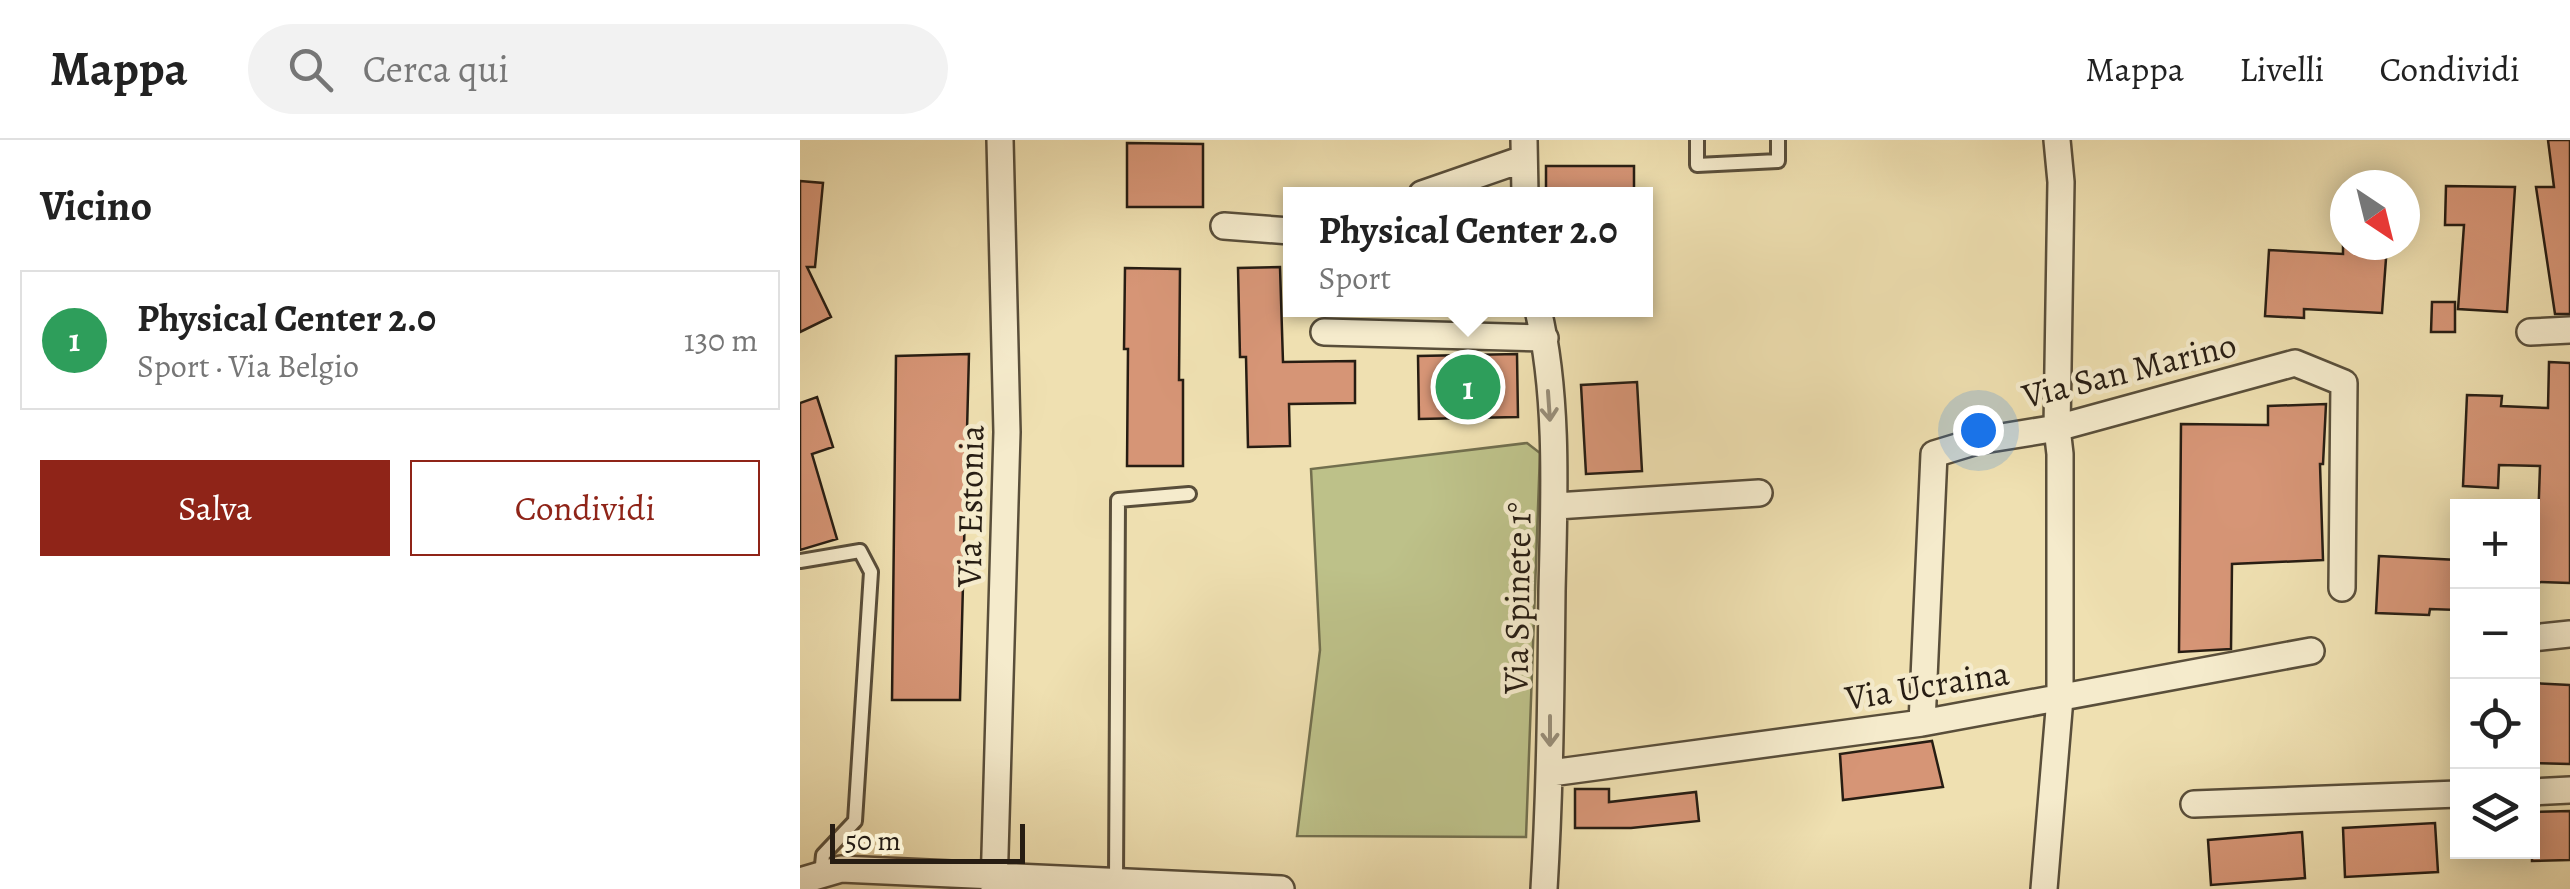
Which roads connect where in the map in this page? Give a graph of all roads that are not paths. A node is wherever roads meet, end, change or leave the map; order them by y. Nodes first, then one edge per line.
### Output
1 (1000, 140) edge
2 (1697, 140) edge
3 (1778, 140) edge
4 (2057, 140) edge
5 (1524, 150) edge
6 (1438, 187) edge
7 (1525, 187) edge
8 (1224, 226) dead end
9 (1283, 231) edge
10 (1540, 317) edge
11 (2570, 330) edge
12 (1324, 332) dead end
13 (2530, 332) dead end
14 (1545, 338) junction
15 (2057, 428) junction
16 (1189, 494) dead end
17 (1758, 494) dead end
18 (1556, 506) junction
19 (800, 561) edge
20 (2342, 588) dead end
21 (2570, 634) edge
22 (2540, 637) edge
23 (2311, 651) dead end
24 (2060, 698) junction
25 (1922, 724) junction
26 (1551, 772) junction
27 (2570, 790) edge
28 (2540, 792) edge
29 (2450, 794) edge
30 (2194, 804) dead end
31 (825, 878) edge
32 (995, 881) edge
33 (1116, 881) junction
34 (1281, 889) edge
35 (1544, 889) edge
36 (2044, 889) edge

1 - 32 street, Via Estonia
2 - 3 lane
4 - 15 street
5 - 6 street
5 - 7 street
8 - 9 street
10 - 14 street, Via Spinete 1°
11 - 13 street
12 - 14 street
14 -> 18 street, Via Spinete 1°
15 - 20 street, Via San Marino
15 - 24 street
15 - 25 street, Via San Marino
16 - 33 lane
17 - 18 street
18 -> 26 street, Via Spinete 1°
19 - 31 lane
21 - 22 street
23 - 24 street, Via Ucraina
24 - 25 street, Via Ucraina
24 - 36 street
25 - 26 street, Via Ucraina
26 - 35 street, Via Spinete 1°
27 - 28 street
29 - 30 street
31 - 32 street
32 - 33 street
33 - 34 street

